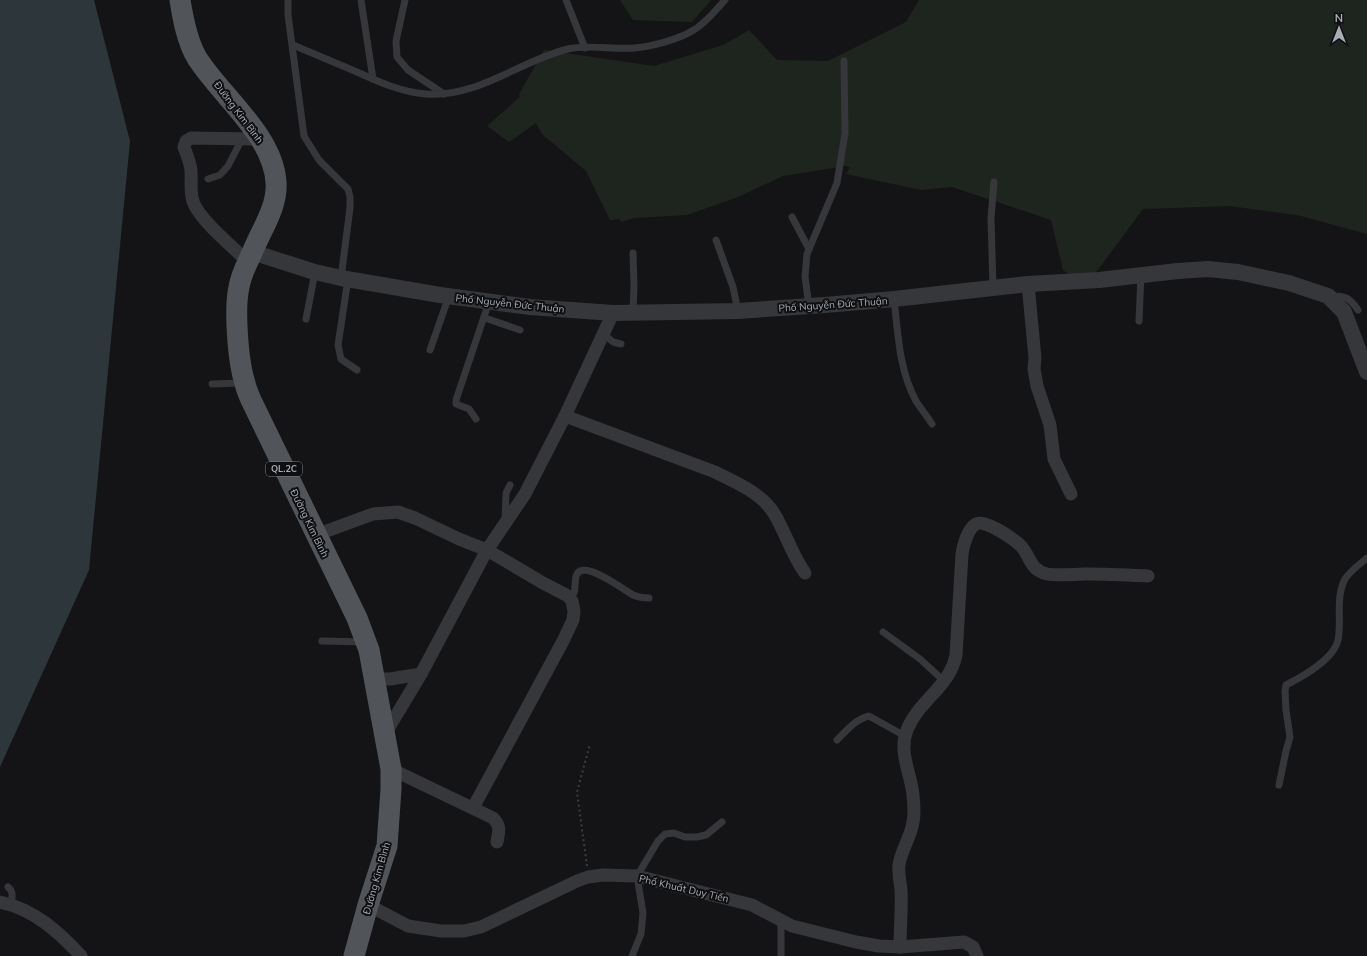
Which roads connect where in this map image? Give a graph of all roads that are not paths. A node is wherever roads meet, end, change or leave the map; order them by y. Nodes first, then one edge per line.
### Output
1 (180, 0) edge
2 (288, 0) edge
3 (361, 0) edge
4 (405, 0) edge
5 (566, 0) edge
6 (725, 0) edge
7 (293, 45) junction
8 (585, 48) junction
9 (844, 61) dead end
10 (373, 79) junction
11 (444, 94) junction
12 (251, 139) junction
13 (208, 179) dead end
14 (994, 182) dead end
15 (792, 217) dead end
16 (716, 240) dead end
17 (809, 249) junction
18 (633, 254) dead end
19 (250, 257) junction
20 (315, 272) junction
21 (1141, 275) junction
22 (344, 278) junction
23 (1028, 284) junction
24 (993, 288) junction
25 (449, 296) junction
26 (1328, 296) junction
27 (894, 299) junction
28 (489, 302) junction
29 (809, 306) junction
30 (1358, 310) dead end
31 (738, 311) junction
32 (613, 313) junction
33 (633, 313) junction
34 (485, 318) junction
35 (306, 319) dead end
36 (1139, 321) dead end
37 (520, 330) dead end
38 (604, 334) junction
39 (621, 344) dead end
40 (430, 350) dead end
41 (357, 370) dead end
42 (1367, 371) edge
43 (244, 383) junction
44 (212, 384) dead end
45 (565, 416) junction
46 (476, 418) dead end
47 (932, 424) dead end
48 (510, 485) dead end
49 (1071, 494) dead end
50 (505, 523) junction
51 (316, 535) junction
52 (488, 550) junction
53 (1367, 558) edge
54 (805, 573) dead end
55 (1148, 576) dead end
56 (568, 596) junction
57 (649, 598) dead end
58 (883, 632) dead end
59 (322, 641) dead end
60 (366, 642) junction
61 (421, 674) junction
62 (374, 679) junction
63 (944, 681) junction
64 (385, 734) junction
65 (905, 736) junction
66 (837, 740) dead end
67 (391, 769) junction
68 (1279, 785) dead end
69 (473, 808) junction
70 (722, 822) dead end
71 (497, 842) dead end
72 (637, 876) junction
73 (8, 887) dead end
74 (5, 903) edge
75 (368, 905) junction
76 (781, 921) junction
77 (900, 947) junction
78 (81, 956) edge
79 (354, 956) edge
80 (632, 956) edge
81 (782, 956) edge
82 (977, 956) edge

1 - 12 main road, Đường Kim Bình / QL.2C
2 - 7 lane
3 - 10 lane
4 - 11 lane
5 - 8 lane
6 - 8 lane
7 - 10 lane
7 - 22 lane
8 - 11 lane
9 - 17 lane
10 - 11 lane
12 - 13 lane
12 - 19 main road, Đường Kim Bình / QL.2C
12 - 19 street
14 - 24 lane
15 - 17 lane
16 - 31 lane
17 - 29 lane
18 - 33 lane
19 - 20 street, Phố Nguyễn Đức Thuận
19 - 43 main road, Đường Kim Bình / QL.2C
20 - 22 street, Phố Nguyễn Đức Thuận
20 - 35 lane
21 - 23 street, Phố Nguyễn Đức Thuận
21 - 26 street, Phố Nguyễn Đức Thuận
21 - 36 lane
22 - 25 street, Phố Nguyễn Đức Thuận
22 - 41 lane
23 - 24 street, Phố Nguyễn Đức Thuận
23 - 49 street
24 - 27 street, Phố Nguyễn Đức Thuận
25 - 28 street, Phố Nguyễn Đức Thuận
25 - 40 lane
26 - 30 lane
26 - 42 street, Phố Nguyễn Đức Thuận
27 - 29 street, Phố Nguyễn Đức Thuận
27 - 47 lane
28 - 32 street, Phố Nguyễn Đức Thuận
28 - 34 lane
29 - 31 street, Phố Nguyễn Đức Thuận
31 - 33 street, Phố Nguyễn Đức Thuận
32 - 33 street, Phố Nguyễn Đức Thuận
32 - 38 street
34 - 37 lane
34 - 46 lane
38 - 39 lane
38 - 45 street
43 - 44 lane
43 - 51 main road, Đường Kim Bình / QL.2C
45 - 50 street
45 - 54 street
48 - 50 lane
50 - 52 street
51 - 52 street
51 - 60 main road, Đường Kim Bình / QL.2C
52 - 56 street
52 - 61 street
53 - 68 lane
55 - 63 street
56 - 57 lane
56 - 69 street
58 - 63 lane
59 - 60 lane
60 - 62 main road, Đường Kim Bình / QL.2C
61 - 62 street
61 - 64 street
62 - 64 main road, Đường Kim Bình / QL.2C
63 - 65 street
64 - 67 main road, Đường Kim Bình / QL.2C
65 - 66 lane
65 - 77 street
67 - 69 street
67 - 75 main road, Đường Kim Bình / QL.2C
69 - 71 street
70 - 72 lane
72 - 75 street, Phố Khuất Duy Tiến
72 - 76 street, Phố Khuất Duy Tiến
72 - 80 lane
73 - 74 lane
74 - 78 street
75 - 79 main road, Đường Kim Bình / QL.2C
76 - 77 street, Phố Khuất Duy Tiến
76 - 81 lane
77 - 82 street, Phố Khuất Duy Tiến

